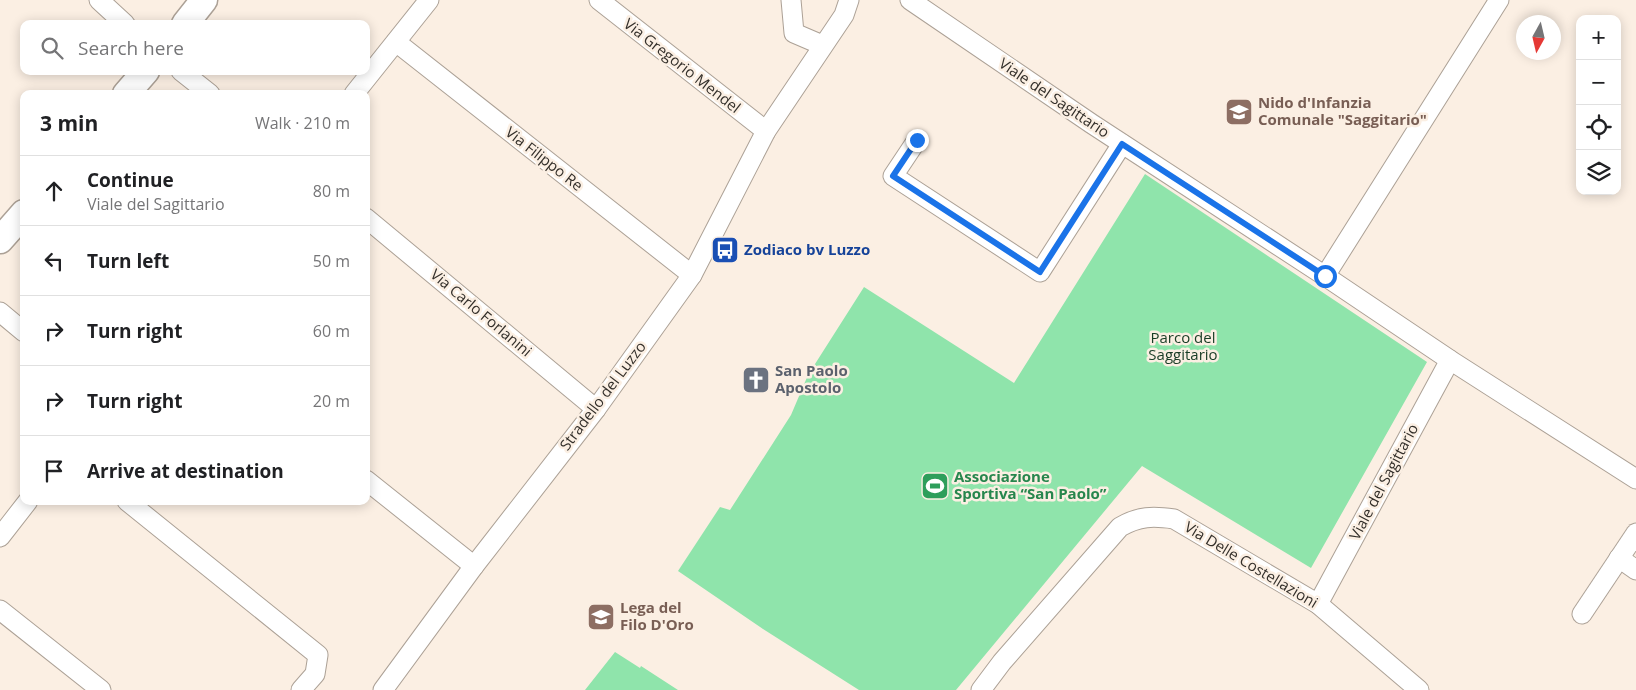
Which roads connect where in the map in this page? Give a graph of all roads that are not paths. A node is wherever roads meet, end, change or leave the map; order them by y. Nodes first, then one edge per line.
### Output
1 (99, 0) edge
2 (204, 0) edge
3 (429, 0) edge
4 (599, 0) edge
5 (791, 0) edge
6 (849, 0) edge
7 (910, 0) edge
8 (1499, 0) edge
9 (121, 20) edge
10 (188, 20) edge
11 (396, 42) junction
12 (822, 45) junction
13 (370, 74) edge
14 (143, 75) edge
15 (187, 75) edge
16 (369, 75) edge
17 (129, 90) edge
18 (205, 90) edge
19 (357, 90) edge
20 (766, 131) junction
21 (917, 140) dead end
22 (1122, 144) junction
23 (20, 218) edge
24 (370, 221) edge
25 (0, 240) edge
26 (692, 275) junction
27 (1325, 276) junction
28 (0, 312) edge
29 (20, 329) edge
30 (1450, 360) junction
31 (596, 409) junction
32 (1636, 479) edge
33 (370, 483) edge
34 (25, 505) edge
35 (132, 505) edge
36 (1636, 533) edge
37 (0, 537) edge
38 (1619, 558) junction
39 (474, 566) junction
40 (1636, 570) edge
41 (1318, 604) junction
42 (0, 610) edge
43 (1582, 614) dead end
44 (101, 690) edge
45 (302, 690) edge
46 (383, 690) edge
47 (981, 690) edge
48 (1419, 690) edge

1 - 9 street
2 - 10 main road
3 - 11 street
4 - 20 street, Via Gregorio Mendel
5 - 12 street
6 - 12 street, Stradello del Luzzo
7 - 22 street, Viale del Sagittario
8 - 27 street
11 - 13 street
11 - 26 street, Via Filippo Re
12 - 20 street, Stradello del Luzzo
14 - 17 main road
15 - 18 street
16 - 19 street
20 - 26 street, Stradello del Luzzo
21 - 22 street
22 - 27 street, Viale del Sagittario
23 - 25 main road
24 - 31 street, Via Carlo Forlanini
26 - 31 street, Stradello del Luzzo
27 - 30 street, Viale del Sagittario
28 - 29 street
30 - 32 street, Viale del Sagittario
30 - 41 street, Viale del Sagittario
31 - 39 street, Stradello del Luzzo
33 - 39 street
34 - 37 street
35 - 45 street
36 - 38 street
38 - 40 street
38 - 43 street
39 - 46 street, Stradello del Luzzo
41 - 47 street, Via Delle Costellazioni
41 - 48 street, Via Delle Costellazioni
42 - 44 street

